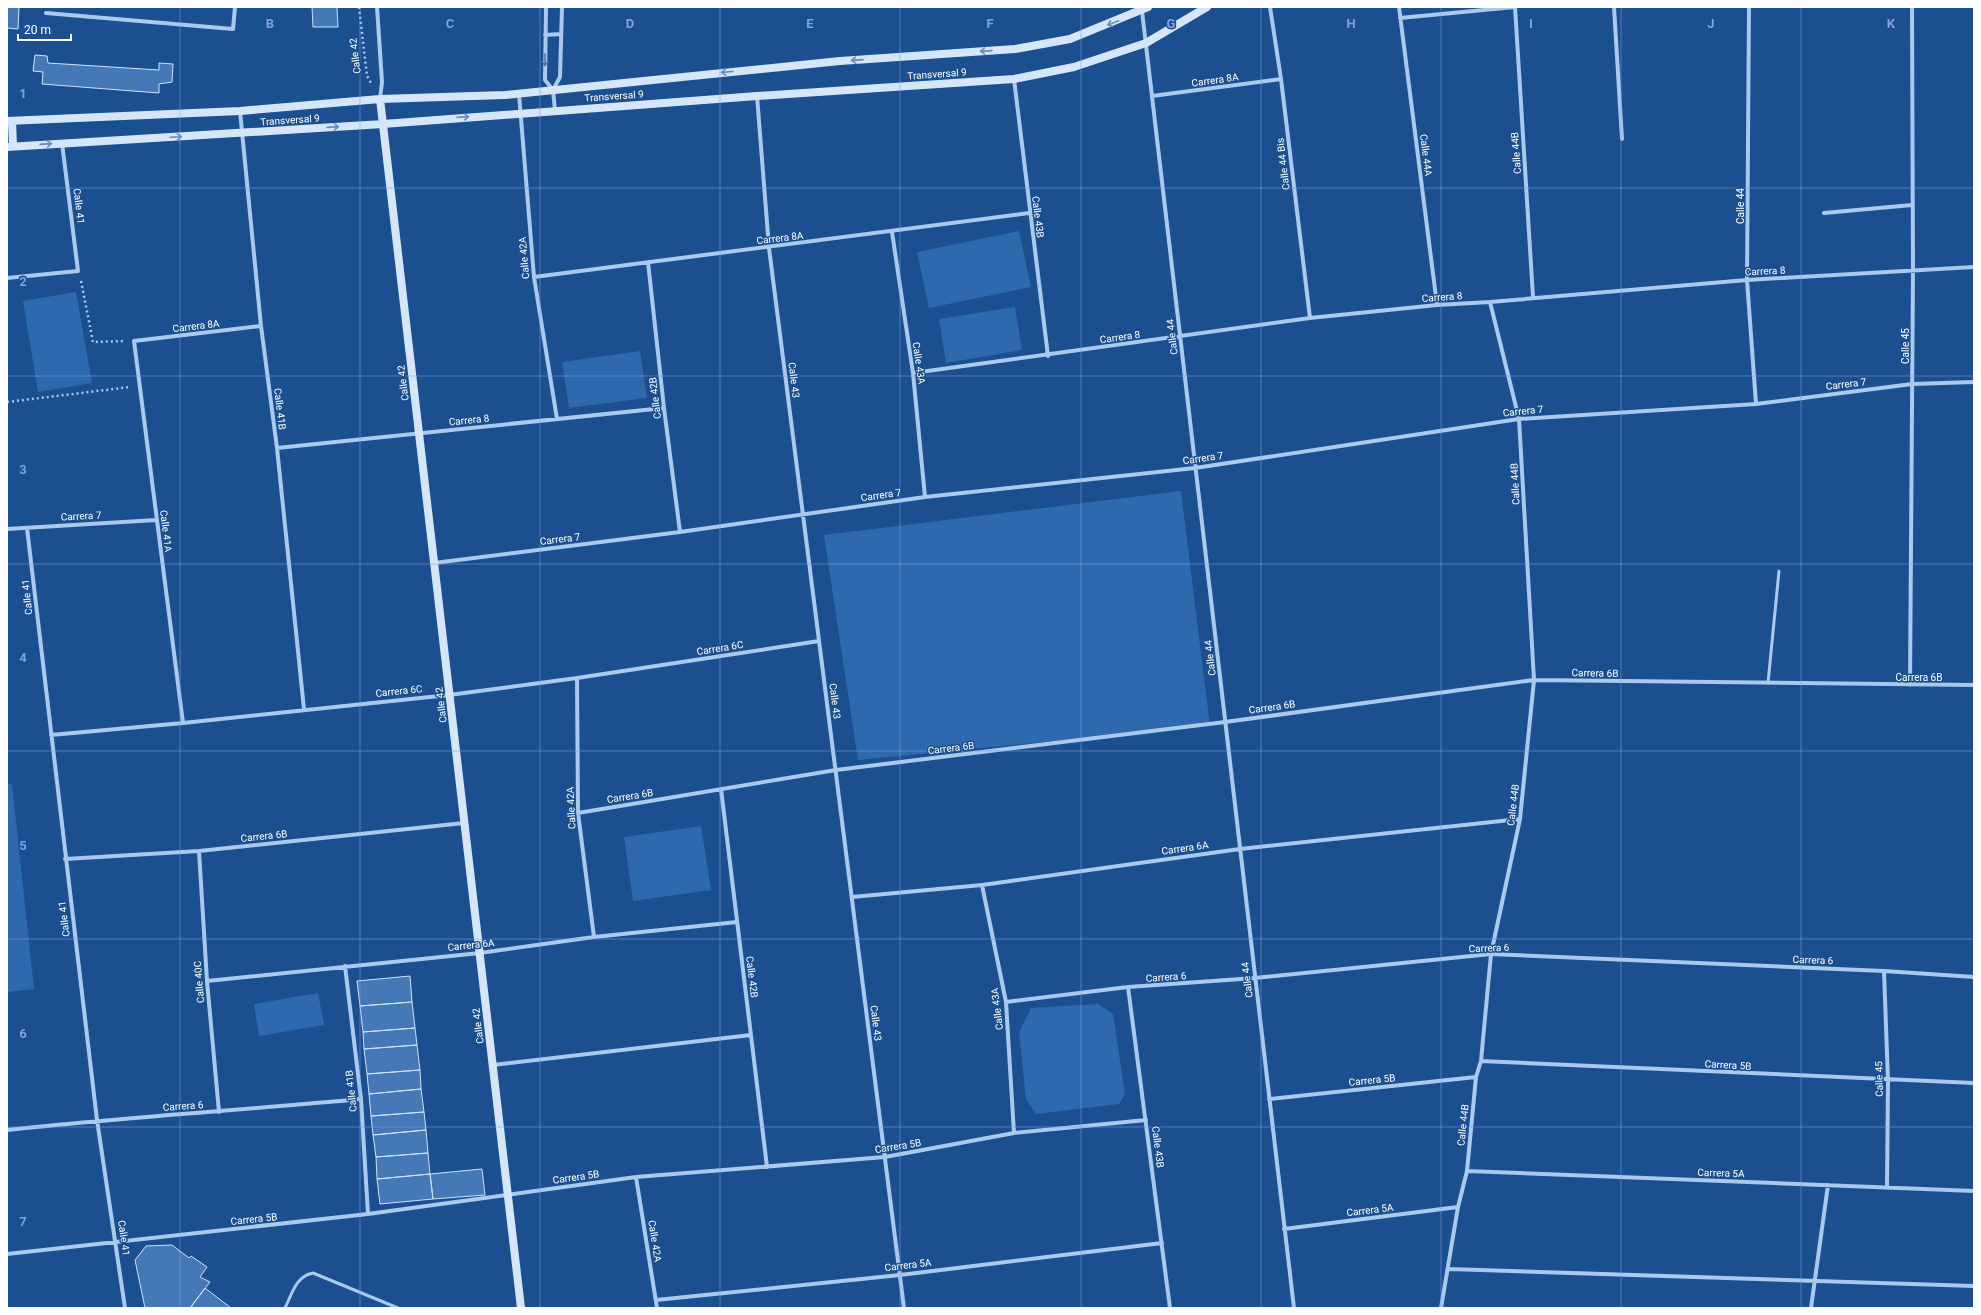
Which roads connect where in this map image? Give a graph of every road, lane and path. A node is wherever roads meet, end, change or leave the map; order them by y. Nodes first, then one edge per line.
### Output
1 (235, 7) edge
2 (359, 7) edge
3 (377, 7) edge
4 (546, 7) edge
5 (562, 7) edge
6 (1207, 7) edge
7 (1270, 7) edge
8 (1399, 7) edge
9 (1515, 7) edge
10 (1614, 7) edge
11 (1748, 7) edge
12 (1912, 7) edge
13 (1144, 8) edge
14 (46, 13) dead end
15 (1400, 18) junction
16 (561, 34) junction
17 (545, 35) junction
18 (1146, 43) junction
19 (1014, 79) junction
20 (1281, 79) junction
21 (553, 90) junction
22 (519, 93) junction
23 (757, 96) junction
24 (1152, 96) junction
25 (380, 99) junction
26 (555, 110) junction
27 (240, 111) junction
28 (521, 113) junction
29 (10, 121) edge
30 (383, 124) junction
31 (241, 133) junction
32 (1622, 139) dead end
33 (62, 143) junction
34 (10, 146) edge
35 (1912, 205) junction
36 (1029, 213) junction
37 (1824, 213) dead end
38 (892, 232) junction
39 (770, 248) junction
40 (648, 262) junction
41 (1974, 267) edge
42 (1913, 270) junction
43 (78, 271) junction
44 (534, 277) junction
45 (7, 278) edge
46 (1747, 280) junction
47 (1533, 297) junction
48 (1490, 302) junction
49 (1437, 305) junction
50 (1310, 318) junction
51 (261, 326) junction
52 (1180, 337) junction
53 (134, 341) junction
54 (1048, 356) junction
55 (913, 373) junction
56 (1974, 382) edge
57 (1912, 384) junction
58 (141, 386) junction
59 (7, 402) edge
60 (1756, 404) junction
61 (664, 408) junction
62 (557, 419) junction
63 (1519, 419) junction
64 (419, 434) junction
65 (277, 448) junction
66 (1195, 468) junction
67 (925, 497) junction
68 (804, 515) junction
69 (156, 520) junction
70 (27, 528) junction
71 (7, 529) edge
72 (680, 532) junction
73 (434, 563) junction
74 (1779, 571) dead end
75 (819, 641) junction
76 (577, 678) junction
77 (1534, 680) junction
78 (1768, 683) junction
79 (1910, 685) junction
80 (1974, 685) edge
81 (450, 694) junction
82 (304, 709) junction
83 (1225, 722) junction
84 (183, 723) junction
85 (51, 735) junction
86 (836, 770) junction
87 (721, 789) junction
88 (578, 813) junction
89 (1520, 819) junction
90 (464, 823) junction
91 (1240, 849) junction
92 (199, 851) junction
93 (65, 859) junction
94 (982, 884) junction
95 (852, 897) junction
96 (737, 922) junction
97 (594, 936) junction
98 (480, 953) junction
99 (1491, 954) junction
100 (345, 966) junction
101 (1884, 971) junction
102 (1974, 977) edge
103 (1255, 978) junction
104 (207, 981) junction
105 (1128, 988) junction
106 (1006, 1002) junction
107 (751, 1034) junction
108 (1481, 1061) junction
109 (493, 1065) junction
110 (1476, 1077) junction
111 (1888, 1081) junction
112 (1974, 1083) edge
113 (361, 1099) junction
114 (1269, 1099) junction
115 (219, 1112) junction
116 (96, 1120) junction
117 (1146, 1120) junction
118 (7, 1130) edge
119 (1014, 1133) junction
120 (885, 1157) junction
121 (767, 1167) junction
122 (1467, 1170) junction
123 (636, 1177) junction
124 (1828, 1185) junction
125 (1887, 1188) junction
126 (1974, 1191) edge
127 (508, 1194) junction
128 (1458, 1207) junction
129 (368, 1214) junction
130 (1284, 1229) junction
131 (116, 1242) junction
132 (1162, 1243) junction
133 (7, 1254) edge
134 (1449, 1268) junction
135 (900, 1274) junction
136 (1815, 1280) junction
137 (1974, 1286) edge
138 (656, 1300) junction
139 (125, 1308) edge
140 (285, 1308) edge
141 (398, 1308) edge
142 (521, 1308) edge
143 (657, 1308) edge
144 (904, 1308) edge
145 (1170, 1308) edge
146 (1294, 1308) edge
147 (1441, 1308) edge
148 (1811, 1308) edge

1 - 14 street
2 - 25 path, Calle 42
3 - 25 street, Calle 42
4 - 17 street
5 - 16 street
6 - 18 street, Transversal 9
7 - 20 street, Calle 44 Bis
8 - 15 street, Calle 44A
9 - 15 street
9 - 47 street, Calle 44B
10 - 32 street
11 - 46 street, Calle 44
12 - 35 street, Calle 45
13 - 18 street, Calle 44
13 -> 21 street, Transversal 9
15 - 49 street, Calle 44A
16 - 17 street
16 - 21 street
17 -> 21 street
18 - 19 street, Transversal 9
18 - 24 street, Calle 44
19 - 23 street, Transversal 9
19 - 36 street, Calle 43B
20 - 24 street, Carrera 8A
20 - 50 street, Calle 44 Bis
21 - 22 street, Transversal 9
21 - 26 street
22 - 25 street, Transversal 9
22 - 28 street, Calle 42A
23 - 26 street, Transversal 9
23 - 39 street, Calle 43
24 - 52 street, Calle 44
25 - 27 street, Transversal 9
25 - 30 street, Calle 42
26 - 28 street, Transversal 9
27 - 29 street, Transversal 9
27 - 31 street, Calle 41B
30 -> 28 street, Transversal 9
28 - 44 street, Calle 42A
29 - 34 street
31 -> 30 street, Transversal 9
30 - 64 street, Calle 42
33 -> 31 street, Transversal 9
31 - 51 street, Calle 41B
34 -> 33 street, Transversal 9
33 - 43 street, Calle 41
35 - 37 street
35 - 42 street, Calle 45
36 - 38 street, Carrera 8A
36 - 54 street, Calle 43B
38 - 39 street, Carrera 8A
38 - 55 street, Calle 43A
39 - 40 street, Carrera 8A
39 - 68 street, Calle 43
40 - 44 street, Carrera 8A
40 - 61 street, Calle 42B
41 - 42 street, Carrera 8
42 - 46 street, Carrera 8
42 - 57 street, Calle 45
43 - 45 street
43 - 53 path
44 - 62 street, Calle 42A
46 - 47 street, Carrera 8
46 - 60 street, Calle 44
47 - 48 street, Carrera 8
48 - 49 street, Carrera 8
48 - 63 street, Calle 44B
49 - 50 street, Carrera 8
50 - 52 street, Carrera 8
51 - 53 street, Carrera 8A
51 - 65 street, Calle 41B
52 - 54 street, Carrera 8
52 - 66 street, Calle 44
53 - 58 street, Calle 41A
54 - 55 street, Carrera 8
55 - 67 street, Calle 43A
56 - 57 street, Carrera 7
57 - 60 street, Carrera 7
57 - 79 street, Calle 45
58 - 59 path
58 - 69 street, Calle 41A
60 - 63 street, Carrera 7
61 - 62 street, Carrera 8
61 - 72 street, Calle 42B
62 - 64 street, Carrera 8
63 - 66 street, Carrera 7
63 - 77 street, Calle 44B
64 - 65 street, Carrera 8
64 - 73 street, Calle 42
65 - 82 street, Calle 41B
66 - 67 street, Carrera 7
66 - 83 street, Calle 44
67 - 68 street, Carrera 7
68 - 72 street, Carrera 7
68 - 75 street, Calle 43
69 - 70 street, Carrera 7
69 - 84 street, Calle 41A
70 - 71 street, Carrera 7
70 - 85 street, Calle 41
72 - 73 street, Carrera 7
73 - 81 street, Calle 42
74 - 78 lane
75 - 76 street, Carrera 6C
75 - 86 street, Calle 43
76 - 81 street, Carrera 6C
76 - 88 street, Calle 42A
77 - 78 street, Carrera 6B
77 - 83 street, Carrera 6B
77 - 89 street, Calle 44B
78 - 79 street, Carrera 6B
79 - 80 street, Carrera 6B
81 - 82 street, Carrera 6C
81 - 90 street, Calle 42
82 - 84 street, Carrera 6C
83 - 86 street, Carrera 6B
83 - 91 street, Calle 44
84 - 85 street, Carrera 6C
85 - 93 street, Calle 41
86 - 87 street, Carrera 6B
86 - 95 street, Calle 43
87 - 88 street, Carrera 6B
87 - 96 street, Calle 42B
88 - 97 street, Calle 42A
89 - 91 street, Carrera 6A
89 - 99 street, Calle 44B
90 - 92 street, Carrera 6B
90 - 98 street, Calle 42
91 - 94 street, Carrera 6A
91 - 103 street, Calle 44
92 - 93 street, Carrera 6B
92 - 104 street, Calle 40C
93 - 116 street, Calle 41
94 - 95 street, Carrera 6A
94 - 106 street, Calle 43A
95 - 120 street, Calle 43
96 - 97 street, Carrera 6A
96 - 107 street, Calle 42B
97 - 98 street, Carrera 6A
98 - 100 street, Carrera 6A
98 - 109 street, Calle 42
99 - 101 street, Carrera 6
99 - 103 street, Carrera 6
99 - 108 street, Calle 44B
100 - 104 street, Carrera 6A
100 - 113 street, Calle 41B
101 - 102 street, Carrera 6
101 - 111 street, Calle 45
103 - 105 street, Carrera 6
103 - 114 street, Calle 44
104 - 115 street, Calle 40C
105 - 106 street, Carrera 6
105 - 117 street, Calle 43B
106 - 119 street, Calle 43A
107 - 109 street
107 - 121 street, Calle 42B
108 - 110 street, Calle 44B
108 - 111 street, Carrera 5B
109 - 127 street, Calle 42
110 - 114 street, Carrera 5B
110 - 122 street, Calle 44B
111 - 112 street, Carrera 5B
111 - 125 street, Calle 45
113 - 115 street, Carrera 6
113 - 129 street, Calle 41B
114 - 130 street, Calle 44
115 - 116 street, Carrera 6
116 - 118 street, Carrera 6
116 - 131 street, Calle 41
117 - 119 street, Carrera 5B
117 - 132 street, Calle 43B
119 - 120 street, Carrera 5B
120 - 121 street, Carrera 5B
120 - 135 street, Calle 43
121 - 123 street, Carrera 5B
122 - 124 street, Carrera 5A
122 - 128 street, Calle 44B
123 - 127 street, Carrera 5B
123 - 138 street, Calle 42A
124 - 125 street, Carrera 5A
124 - 136 street
125 - 126 street, Carrera 5A
127 - 129 street, Carrera 5B
127 - 142 street, Calle 42
128 - 130 street, Carrera 5A
128 - 134 street, Calle 44B
129 - 131 street, Carrera 5B
130 - 146 street, Calle 44
131 - 133 street, Carrera 5B
131 - 139 street, Calle 41
132 - 135 street, Carrera 5A
132 - 145 street, Calle 43B
134 - 136 street
134 - 147 street, Calle 44B
135 - 138 street, Carrera 5A
135 - 144 street, Calle 43
136 - 137 street
136 - 148 street
138 - 143 street, Calle 42A
140 - 141 lane

